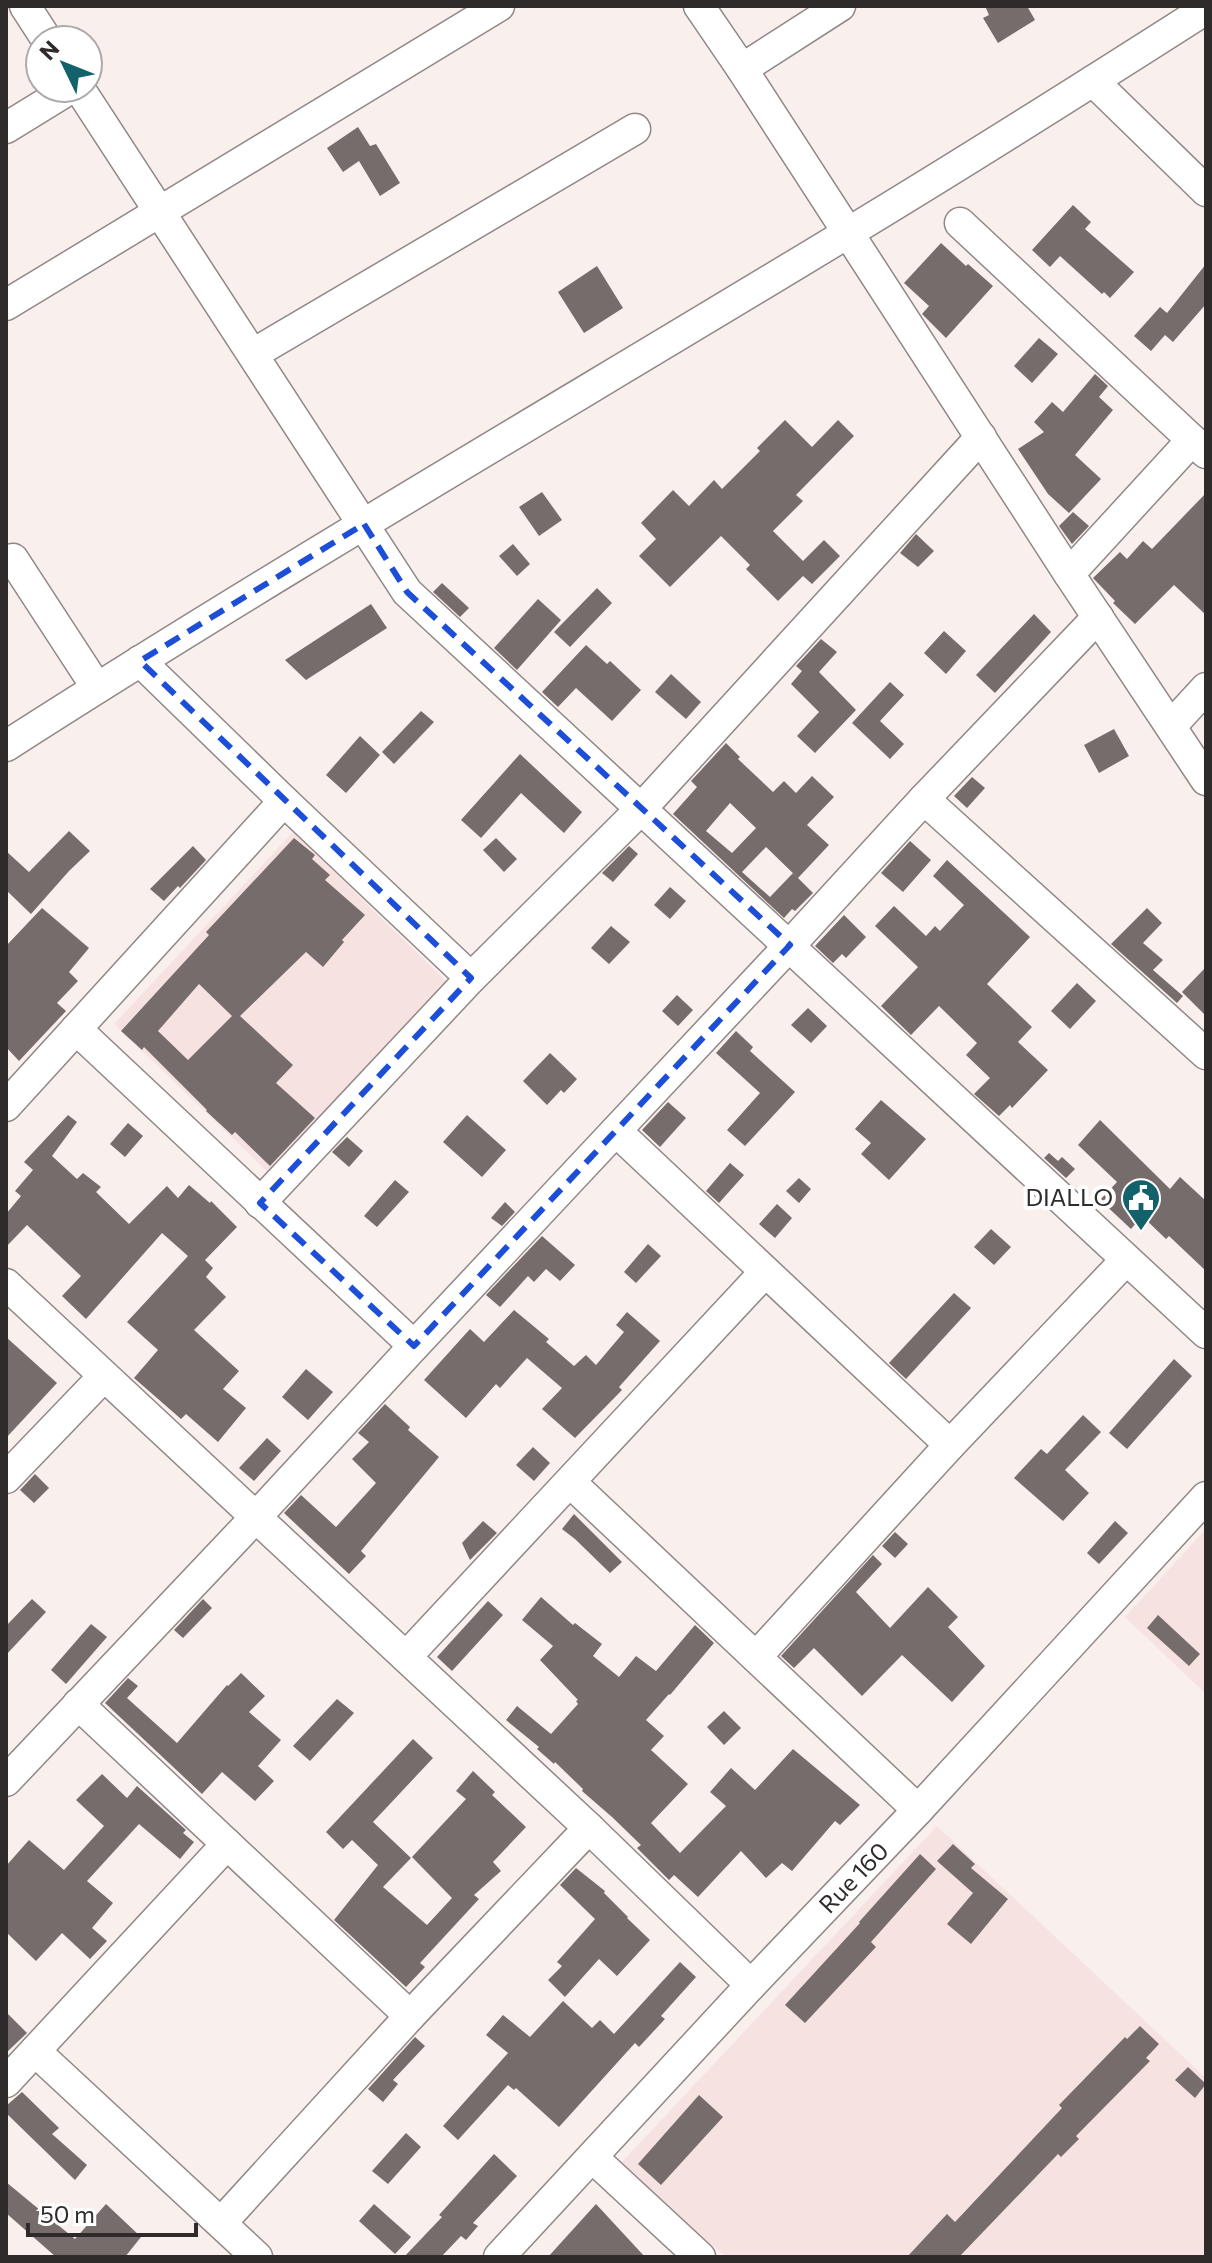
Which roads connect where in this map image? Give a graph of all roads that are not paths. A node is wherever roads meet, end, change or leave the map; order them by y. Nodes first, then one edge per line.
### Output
1 (25, 6) edge
2 (699, 6) edge
3 (840, 6) edge
4 (1206, 9) edge
5 (483, 10) edge
6 (37, 24) edge
7 (742, 69) junction
8 (1093, 81) junction
9 (45, 104) edge
10 (90, 104) edge
11 (6, 128) edge
12 (635, 129) dead end
13 (1206, 191) edge
14 (161, 212) junction
15 (960, 223) dead end
16 (848, 233) junction
17 (6, 305) edge
18 (253, 354) junction
19 (981, 437) junction
20 (1199, 447) edge
21 (364, 524) junction
22 (13, 559) dead end
23 (1069, 574) junction
24 (1098, 617) junction
25 (140, 661) junction
26 (97, 688) junction
27 (1206, 688) edge
28 (1171, 726) junction
29 (6, 746) edge
30 (1206, 780) edge
31 (924, 799) junction
32 (284, 801) junction
33 (640, 810) junction
34 (790, 945) junction
35 (471, 978) junction
36 (76, 1029) junction
37 (1206, 1054) edge
38 (6, 1106) edge
39 (616, 1131) junction
40 (260, 1203) junction
41 (1126, 1260) junction
42 (765, 1272) junction
43 (6, 1284) edge
44 (1206, 1333) edge
45 (414, 1346) junction
46 (104, 1376) junction
47 (950, 1445) junction
48 (6, 1478) edge
49 (570, 1482) junction
50 (1206, 1497) edge
51 (255, 1518) junction
52 (406, 1657) junction
53 (756, 1657) junction
54 (78, 1704) junction
55 (6, 1781) edge
56 (918, 1810) junction
57 (589, 1828) junction
58 (227, 1844) junction
59 (751, 1985) junction
60 (410, 2016) junction
61 (35, 2051) junction
62 (6, 2082) edge
63 (592, 2157) junction
64 (221, 2223) junction
65 (257, 2257) edge
66 (499, 2257) edge
67 (700, 2257) edge

1 - 6 street
2 - 7 street
3 - 7 street
4 - 8 street
5 - 14 street
7 - 16 street
8 - 13 street
8 - 16 street
9 - 11 street
10 - 14 street
12 - 18 street
14 - 17 street
14 - 18 street
15 - 20 street
16 - 19 street
16 - 21 street
18 - 21 street
19 - 23 street
19 - 33 street
20 - 23 street
21 - 25 street
21 - 33 street
22 - 26 street
23 - 24 street
24 - 28 street
24 - 31 street
25 - 26 street
25 - 32 street
26 - 29 street
27 - 28 street
28 - 30 street
31 - 34 street
31 - 37 street
32 - 35 street
32 - 36 street
33 - 34 street
33 - 35 street
34 - 39 street
34 - 41 street
35 - 40 street
36 - 38 street
36 - 40 street
39 - 42 street
39 - 45 street
40 - 45 street
41 - 44 street
41 - 47 street
42 - 47 street
42 - 49 street
43 - 46 street
45 - 51 street
46 - 48 street
46 - 51 street
47 - 53 street
49 - 52 street
49 - 53 street
50 - 56 street, Rue 160
51 - 52 street
51 - 54 street
52 - 57 street
53 - 56 street
54 - 55 street
54 - 58 street
56 - 59 street, Rue 160
57 - 59 street
57 - 60 street
58 - 60 street
58 - 61 street
59 - 63 street, Rue 160
60 - 64 street
61 - 62 street
61 - 64 street
63 - 66 street, Rue 160
63 - 67 street
64 - 65 street

